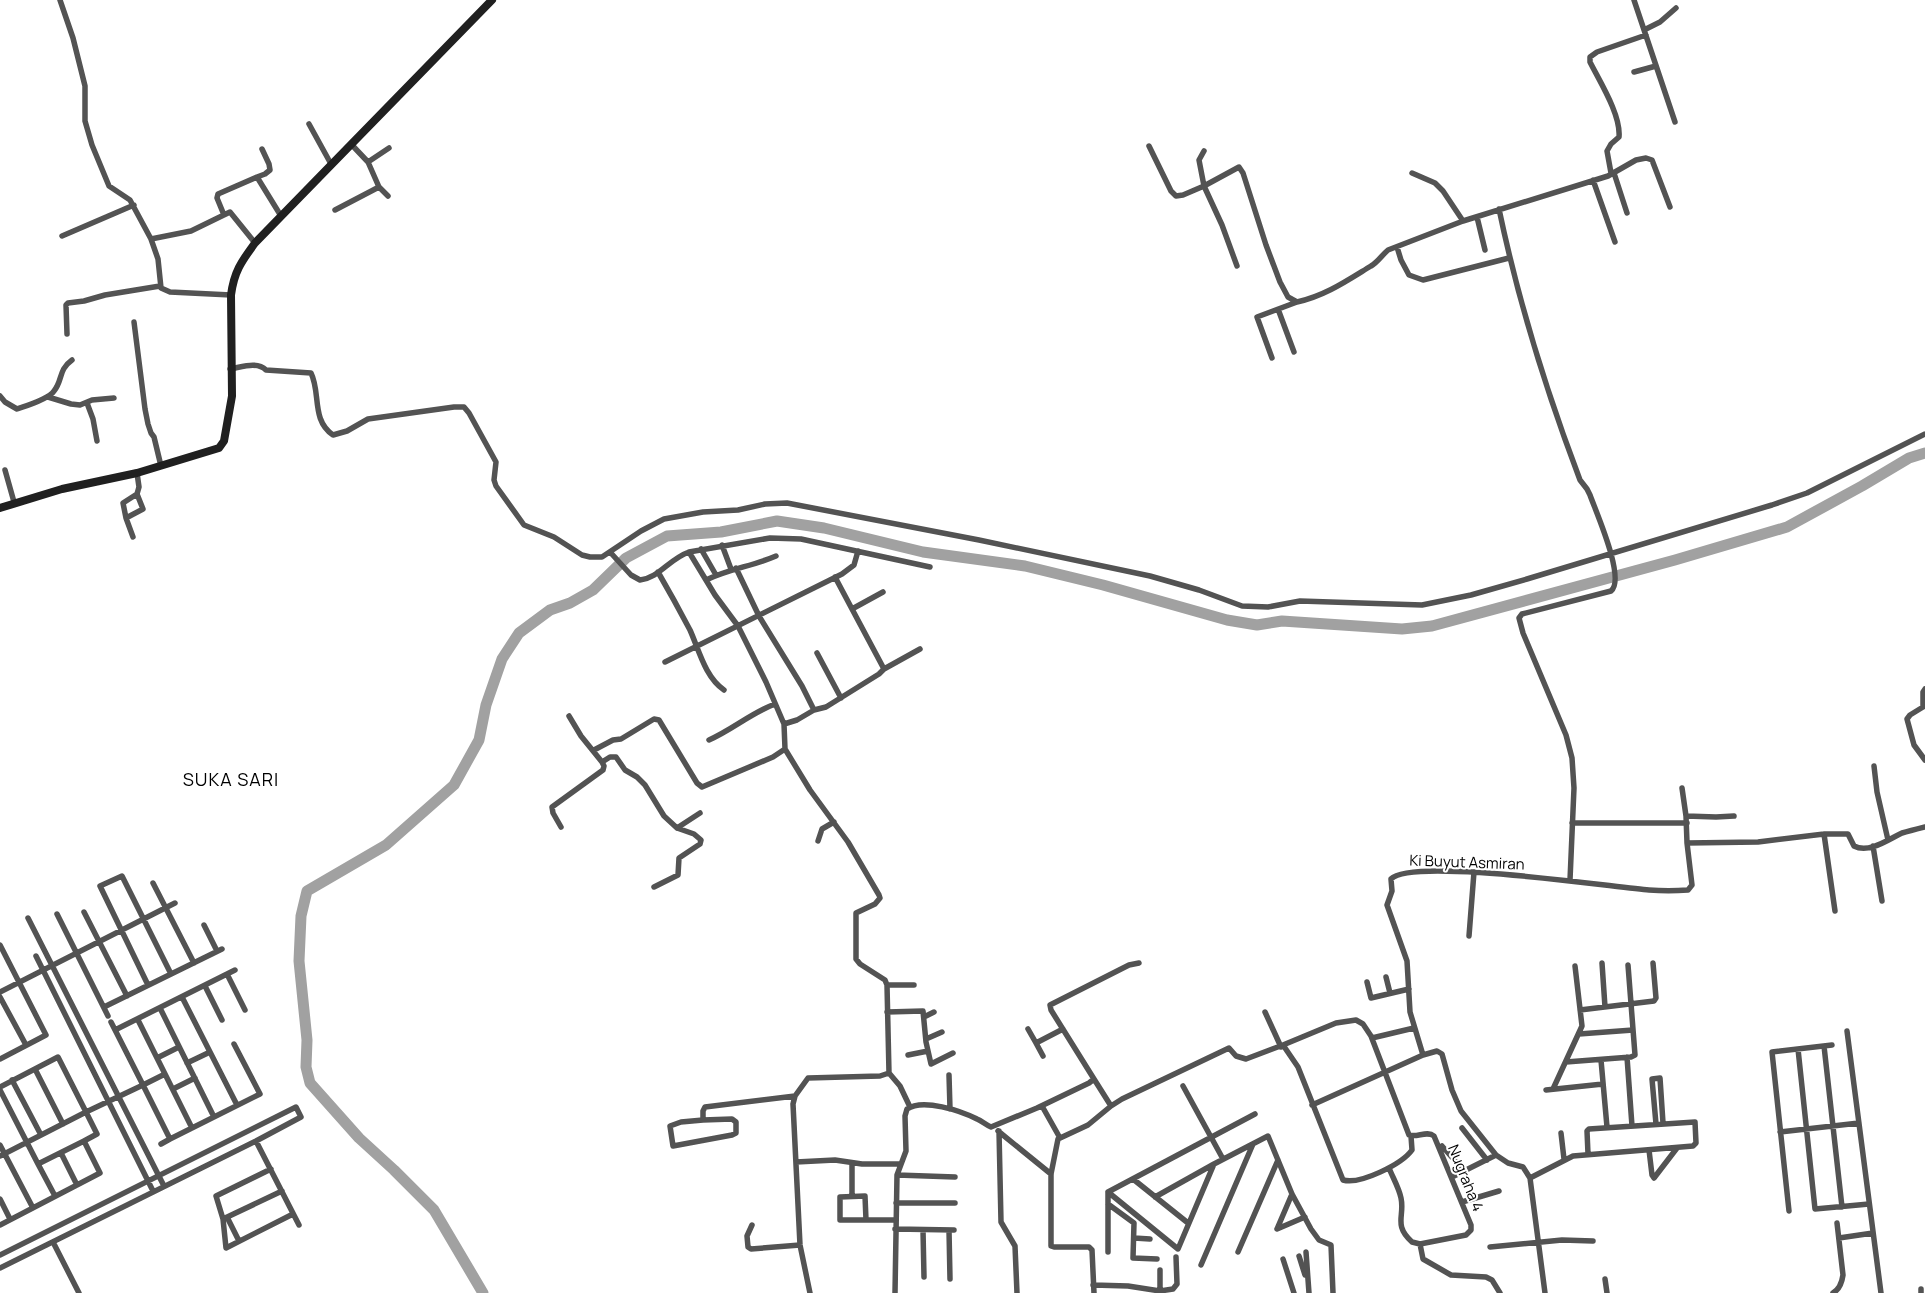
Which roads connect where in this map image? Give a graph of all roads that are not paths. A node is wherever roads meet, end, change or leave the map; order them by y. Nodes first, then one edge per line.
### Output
1 (60, 0) edge
2 (492, 0) edge
3 (1634, 0) edge
4 (1676, 8) dead end
5 (1645, 32) junction
6 (1656, 66) junction
7 (1634, 72) dead end
8 (1675, 122) dead end
9 (309, 124) dead end
10 (350, 144) junction
11 (1149, 146) dead end
12 (389, 148) dead end
13 (262, 149) dead end
14 (1204, 151) dead end
15 (368, 162) junction
16 (332, 164) junction
17 (1412, 173) dead end
18 (1612, 173) junction
19 (257, 177) junction
20 (1593, 180) junction
21 (1204, 186) junction
22 (379, 188) junction
23 (388, 196) dead end
24 (134, 205) junction
25 (1670, 207) dead end
26 (1499, 209) junction
27 (335, 210) dead end
28 (1627, 213) dead end
29 (224, 215) junction
30 (281, 216) junction
31 (1477, 217) junction
32 (1463, 221) junction
33 (62, 236) dead end
34 (151, 239) junction
35 (1615, 242) dead end
36 (255, 243) junction
37 (1397, 247) junction
38 (1485, 250) dead end
39 (1509, 258) junction
40 (1237, 266) dead end
41 (160, 286) junction
42 (231, 295) junction
43 (1297, 302) junction
44 (1278, 309) junction
45 (134, 322) dead end
46 (67, 334) dead end
47 (1294, 352) dead end
48 (1272, 358) dead end
49 (72, 360) dead end
50 (230, 368) junction
51 (0, 396) edge
52 (48, 397) junction
53 (114, 398) dead end
54 (87, 404) junction
55 (1925, 434) edge
56 (97, 441) dead end
57 (161, 466) junction
58 (5, 470) dead end
59 (137, 473) junction
60 (137, 494) junction
61 (14, 502) junction
62 (0, 508) edge
63 (126, 518) junction
64 (133, 537) dead end
65 (722, 545) junction
66 (700, 549) junction
67 (858, 551) junction
68 (610, 552) junction
69 (689, 552) junction
70 (776, 556) dead end
71 (1612, 558) junction
72 (930, 567) dead end
73 (733, 569) junction
74 (658, 572) junction
75 (716, 575) junction
76 (835, 577) junction
77 (706, 580) junction
78 (883, 592) dead end
79 (852, 609) junction
80 (759, 616) junction
81 (738, 626) junction
82 (698, 646) junction
83 (920, 649) dead end
84 (817, 654) dead end
85 (665, 662) dead end
86 (884, 669) junction
87 (724, 690) dead end
88 (1925, 690) edge
89 (841, 698) junction
90 (775, 704) junction
91 (814, 710) junction
92 (570, 716) dead end
93 (784, 724) junction
94 (709, 740) dead end
95 (785, 749) junction
96 (594, 750) junction
97 (1925, 760) edge
98 (602, 762) junction
99 (1874, 766) dead end
100 (1682, 788) dead end
101 (700, 813) dead end
102 (1734, 816) dead end
103 (1686, 819) junction
104 (834, 822) junction
105 (1572, 822) junction
106 (561, 827) dead end
107 (677, 828) junction
108 (1925, 828) edge
109 (1824, 834) junction
110 (1888, 840) junction
111 (818, 841) dead end
112 (1687, 843) junction
113 (1873, 846) junction
114 (1474, 872) junction
115 (1570, 880) junction
116 (153, 883) dead end
117 (654, 887) dead end
118 (1882, 900) dead end
119 (176, 903) dead end
120 (166, 908) junction
121 (1835, 911) dead end
122 (84, 912) dead end
123 (57, 914) dead end
124 (28, 918) dead end
125 (144, 920) junction
126 (204, 925) dead end
127 (122, 931) junction
128 (1469, 936) dead end
129 (100, 943) junction
130 (0, 945) edge
131 (77, 954) junction
132 (36, 956) dead end
133 (194, 963) junction
134 (1139, 963) dead end
135 (1602, 963) dead end
136 (1653, 963) dead end
137 (1628, 965) dead end
138 (53, 966) junction
139 (1575, 966) dead end
140 (44, 970) junction
141 (235, 970) dead end
142 (171, 974) junction
143 (227, 974) junction
144 (1386, 977) dead end
145 (20, 982) junction
146 (1367, 982) dead end
147 (148, 985) junction
148 (887, 985) junction
149 (914, 985) dead end
150 (205, 986) junction
151 (1409, 989) junction
152 (0, 992) edge
153 (1390, 993) junction
154 (127, 996) junction
155 (0, 997) edge
156 (182, 997) junction
157 (1631, 1003) junction
158 (1606, 1006) junction
159 (104, 1008) junction
160 (160, 1008) junction
161 (245, 1010) dead end
162 (1580, 1010) junction
163 (887, 1012) junction
164 (934, 1012) dead end
165 (1265, 1012) dead end
166 (108, 1016) dead end
167 (924, 1016) junction
168 (138, 1020) junction
169 (222, 1020) dead end
170 (111, 1022) dead end
171 (1414, 1028) junction
172 (1028, 1029) dead end
173 (1063, 1029) junction
174 (115, 1030) junction
175 (1633, 1030) junction
176 (1847, 1031) dead end
177 (942, 1032) dead end
178 (1579, 1034) junction
179 (926, 1038) junction
180 (1372, 1038) junction
181 (1036, 1043) junction
182 (234, 1044) dead end
183 (26, 1045) junction
184 (1282, 1046) junction
185 (1824, 1046) junction
186 (1832, 1046) dead end
187 (179, 1047) junction
188 (1798, 1049) junction
189 (928, 1051) junction
190 (210, 1052) junction
191 (953, 1053) dead end
192 (908, 1055) dead end
193 (1423, 1055) junction
194 (1043, 1056) dead end
195 (1, 1057) edge
196 (1627, 1057) junction
197 (157, 1058) junction
198 (1601, 1060) junction
199 (1566, 1062) junction
200 (188, 1063) junction
201 (35, 1068) junction
202 (1384, 1072) junction
203 (889, 1073) junction
204 (165, 1074) junction
205 (948, 1074) dead end
206 (195, 1078) junction
207 (1094, 1079) junction
208 (12, 1080) junction
209 (1604, 1084) junction
210 (142, 1085) junction
211 (1184, 1086) dead end
212 (0, 1088) edge
213 (173, 1089) junction
214 (795, 1096) junction
215 (118, 1097) junction
216 (108, 1101) junction
217 (1312, 1104) junction
218 (237, 1106) junction
219 (1042, 1106) junction
220 (1111, 1106) junction
221 (910, 1107) junction
222 (950, 1109) junction
223 (86, 1112) junction
224 (1255, 1114) dead end
225 (214, 1117) junction
226 (703, 1120) junction
227 (1859, 1122) junction
228 (63, 1124) junction
229 (997, 1124) junction
230 (1656, 1124) junction
231 (1663, 1124) junction
232 (1632, 1126) junction
233 (1832, 1126) junction
234 (192, 1128) junction
235 (1462, 1128) dead end
236 (1607, 1128) junction
237 (1806, 1129) junction
238 (999, 1132) junction
239 (1780, 1132) junction
240 (1561, 1133) dead end
241 (41, 1136) junction
242 (1411, 1136) junction
243 (1211, 1137) junction
244 (1060, 1138) junction
245 (170, 1139) junction
246 (84, 1141) junction
247 (256, 1141) junction
248 (1438, 1141) junction
249 (27, 1142) junction
250 (160, 1144) dead end
251 (1253, 1144) junction
252 (0, 1145) edge
253 (1677, 1148) junction
254 (1649, 1150) junction
255 (60, 1153) junction
256 (1588, 1154) junction
257 (2, 1155) edge
258 (1496, 1155) junction
259 (1223, 1159) junction
260 (1564, 1159) junction
261 (1278, 1160) junction
262 (1487, 1160) junction
263 (796, 1162) junction
264 (38, 1164) junction
265 (901, 1164) junction
266 (1214, 1164) junction
267 (852, 1165) dead end
268 (1389, 1168) junction
269 (271, 1169) junction
270 (1465, 1172) junction
271 (1050, 1174) junction
272 (158, 1175) junction
273 (897, 1175) junction
274 (955, 1177) dead end
275 (1452, 1177) junction
276 (1530, 1178) junction
277 (1133, 1179) junction
278 (148, 1180) junction
279 (77, 1185) junction
280 (164, 1186) junction
281 (282, 1191) junction
282 (1499, 1191) dead end
283 (153, 1192) junction
284 (1108, 1192) junction
285 (1292, 1194) junction
286 (55, 1196) junction
287 (852, 1196) junction
288 (1155, 1197) junction
289 (0, 1199) edge
290 (1462, 1202) junction
291 (896, 1203) junction
292 (954, 1203) dead end
293 (1108, 1204) junction
294 (1869, 1204) junction
295 (1842, 1207) junction
296 (33, 1208) junction
297 (1789, 1212) dead end
298 (293, 1214) junction
299 (1305, 1217) junction
300 (225, 1218) junction
301 (10, 1219) junction
302 (866, 1220) junction
303 (896, 1220) junction
304 (1837, 1222) dead end
305 (1188, 1224) junction
306 (0, 1225) edge
307 (299, 1225) dead end
308 (752, 1225) dead end
309 (896, 1229) junction
310 (922, 1230) junction
311 (1873, 1233) junction
312 (42, 1234) junction
313 (1134, 1238) junction
314 (1150, 1238) dead end
315 (1839, 1238) junction
316 (239, 1241) junction
317 (1593, 1241) dead end
318 (1538, 1242) junction
319 (50, 1244) junction
320 (800, 1245) junction
321 (1420, 1245) junction
322 (1490, 1247) dead end
323 (1108, 1252) dead end
324 (1238, 1252) dead end
325 (1306, 1252) dead end
326 (0, 1255) edge
327 (1176, 1256) dead end
328 (1299, 1256) dead end
329 (1157, 1259) dead end
330 (1283, 1259) dead end
331 (1200, 1265) dead end
332 (0, 1268) edge
333 (1160, 1270) dead end
334 (924, 1277) dead end
335 (950, 1279) dead end
336 (1605, 1279) dead end
337 (1093, 1285) junction
338 (1309, 1290) edge
339 (1160, 1291) junction
340 (79, 1293) edge
341 (810, 1293) edge
342 (895, 1293) edge
343 (1018, 1293) edge
344 (1094, 1293) edge
345 (1294, 1293) edge
346 (1333, 1293) edge
347 (1500, 1293) edge
348 (1545, 1293) edge
349 (1606, 1293) edge
350 (1833, 1293) edge
351 (1881, 1293) edge

1 - 24 street
2 - 10 street
3 - 5 street
4 - 5 street
5 - 6 street
5 - 18 street
6 - 7 street
6 - 8 street
9 - 16 street
10 - 15 street
10 - 16 street
11 - 21 street
12 - 15 street
13 - 19 street
14 - 21 street
15 - 22 street
16 - 30 street
17 - 32 street
18 - 20 street
18 - 25 street
18 - 28 street
19 - 29 street
19 - 30 street
20 - 26 street
20 - 35 street
21 - 40 street
21 - 43 street
22 - 23 street
22 - 27 street
24 - 33 street
24 - 34 street
26 - 31 street
26 - 39 street
29 - 34 street
29 - 36 street
30 - 36 street
31 - 32 street
31 - 38 street
32 - 37 street
34 - 41 street
36 - 42 street
37 - 39 street
37 - 43 street
39 - 71 street
41 - 42 street
41 - 46 street
42 - 50 street
43 - 44 street
44 - 47 street
44 - 48 street
45 - 57 street
49 - 52 street
50 - 57 street
50 - 68 street
51 - 52 street
52 - 54 street
53 - 54 street
54 - 56 street
55 - 71 street
57 - 59 street
58 - 61 street
59 - 60 street
59 - 61 street
60 - 63 street
60 - 63 street
61 - 62 street
63 - 64 street
65 - 66 street
65 - 67 street
65 - 73 street
66 - 69 street
66 - 75 street
67 - 72 street
67 - 76 street
68 - 71 street
68 - 74 street
69 - 74 street
69 - 77 street
70 - 73 street
71 - 105 street
73 - 75 street
73 - 80 street
74 - 82 street
75 - 77 street
76 - 79 street
76 - 80 street
77 - 81 street
78 - 79 street
79 - 86 street
80 - 81 street
80 - 91 street
81 - 82 street
81 - 90 street
82 - 85 street
82 - 87 street
83 - 86 street
84 - 89 street
86 - 89 street
88 - 97 street
89 - 91 street
90 - 93 street
90 - 94 street
91 - 93 street
92 - 96 street
93 - 95 street
95 - 96 street
95 - 104 street
96 - 98 street
98 - 106 street
98 - 107 street
99 - 110 street
100 - 103 street, Ki Buyut Asmiran
101 - 107 street
102 - 103 street
103 - 105 street
103 - 112 street, Ki Buyut Asmiran
104 - 111 street
104 - 148 street
105 - 115 street
107 - 117 street
108 - 110 street
109 - 112 street
109 - 113 street
109 - 121 street
110 - 113 street
112 - 115 street, Ki Buyut Asmiran
113 - 118 street
114 - 115 street, Ki Buyut Asmiran
114 - 128 street
114 - 151 street, Ki Buyut Asmiran
116 - 120 street
119 - 120 street
120 - 125 street
120 - 133 street
122 - 129 street
123 - 131 street
124 - 138 street
125 - 127 street
125 - 127 street
125 - 142 street
126 - 133 street
127 - 129 street
127 - 147 street
129 - 131 street
129 - 154 street
130 - 145 street
131 - 138 street
131 - 159 street
132 - 140 street
133 - 142 street
134 - 173 street
135 - 158 street
136 - 157 street
137 - 157 street
138 - 140 street
138 - 215 street
139 - 162 street
140 - 145 street
140 - 216 street
141 - 143 street
142 - 147 street
143 - 150 street
143 - 161 street
144 - 153 street
145 - 152 street
145 - 183 street
146 - 153 street
147 - 154 street
148 - 149 street
148 - 163 street
150 - 156 street
150 - 169 street
151 - 153 street
151 - 171 street, Ki Buyut Asmiran
154 - 159 street
155 - 183 street
156 - 160 street
156 - 190 street
157 - 158 street
157 - 175 street
158 - 162 street
159 - 166 street
160 - 168 street
160 - 187 street
162 - 178 street
163 - 167 street
163 - 203 street
164 - 167 street
165 - 184 street
167 - 179 street
168 - 174 street
168 - 197 street
170 - 174 street
171 - 180 street
171 - 193 street, Ki Buyut Asmiran
172 - 181 street
173 - 181 street
173 - 207 street
174 - 210 street
175 - 178 street
175 - 196 street
176 - 227 street
177 - 179 street
178 - 199 street
179 - 189 street
180 - 184 street
180 - 202 street
181 - 194 street
182 - 218 street
183 - 195 street
184 - 217 street
184 - 220 street
185 - 186 street
185 - 188 street
185 - 233 street
187 - 197 street
187 - 200 street
188 - 237 street
188 - 239 street
189 - 191 street
189 - 192 street
190 - 200 street
190 - 218 street
193 - 202 street
193 - 258 street
196 - 198 street
196 - 232 street
197 - 204 street
198 - 199 street
198 - 209 street
199 - 209 street
200 - 206 street
201 - 208 street
201 - 223 street
201 - 228 street
202 - 217 street
202 - 242 street
203 - 214 street
203 - 221 street
204 - 210 street
204 - 213 street
205 - 222 street
206 - 213 street
206 - 225 street
207 - 219 street
207 - 220 street
208 - 212 street
208 - 241 street
209 - 236 street
210 - 215 street
210 - 245 street
211 - 243 street
212 - 249 street
213 - 234 street
214 - 226 street
214 - 263 street
215 - 216 street
215 - 272 street
216 - 223 street
216 - 278 street
217 - 268 street
218 - 225 street
219 - 229 street
219 - 244 street
220 - 244 street
221 - 222 street
221 - 265 street
222 - 229 street
223 - 228 street
223 - 246 street
224 - 243 street
225 - 234 street
226 - 226 street
227 - 233 street
227 - 294 street
228 - 241 street
229 - 238 street
230 - 231 street
230 - 231 street
230 - 232 street
231 - 253 street
232 - 236 street
233 - 237 street
233 - 295 street
234 - 245 street
235 - 262 street
236 - 256 street
237 - 239 street
237 - 295 street
238 - 271 street
238 - 343 street
239 - 297 street
240 - 260 street
241 - 249 street
242 - 248 street, Nugraha 4
242 - 268 street
243 - 259 street
243 - 277 street
244 - 271 street
245 - 250 street
246 - 255 street
246 - 279 street
247 - 269 street
247 - 272 street
247 - 280 street
248 - 270 street
248 - 275 street, Nugraha 4
249 - 257 street
249 - 264 street
251 - 259 street
251 - 261 street
251 - 331 street
252 - 257 street
253 - 254 street
253 - 254 street
254 - 256 street
255 - 264 street
255 - 279 street
256 - 260 street
257 - 296 street
258 - 262 street
258 - 276 street
259 - 266 street
260 - 276 street
261 - 285 street
261 - 324 street
262 - 270 street
263 - 265 street
263 - 320 street
264 - 286 street
265 - 273 street
266 - 288 street
266 - 305 street
267 - 287 street
268 - 321 street
269 - 281 street
269 - 300 street
270 - 275 street
271 - 337 street
272 - 278 street
272 - 280 street
273 - 274 street
273 - 291 street
275 - 290 street, Nugraha 4
276 - 318 street
277 - 284 street
277 - 288 street
278 - 283 street
278 - 312 street
279 - 286 street
280 - 283 street
281 - 298 street
281 - 300 street
282 - 290 street
283 - 319 street
284 - 293 street
284 - 305 street
285 - 299 street
285 - 299 street
286 - 296 street
287 - 302 street
287 - 302 street
288 - 305 street
289 - 301 street
290 - 321 street, Nugraha 4
291 - 292 street
291 - 303 street
293 - 313 street
293 - 323 street
294 - 295 street
294 - 311 street
296 - 301 street
298 - 307 street
298 - 316 street
299 - 346 street
300 - 316 street
300 - 316 street
301 - 306 street
302 - 303 street
303 - 309 street
304 - 315 street
308 - 320 street
309 - 310 street
309 - 342 street
310 - 334 street
310 - 335 street
311 - 315 street
311 - 351 street
312 - 319 street
312 - 326 street
313 - 314 street
313 - 329 street
315 - 350 street
317 - 318 street
318 - 322 street
318 - 348 street
319 - 332 street
319 - 340 street
320 - 341 street
321 - 347 street
325 - 338 street
327 - 339 street
328 - 338 street
330 - 345 street
333 - 339 street
336 - 349 street
337 - 339 street
337 - 344 street

